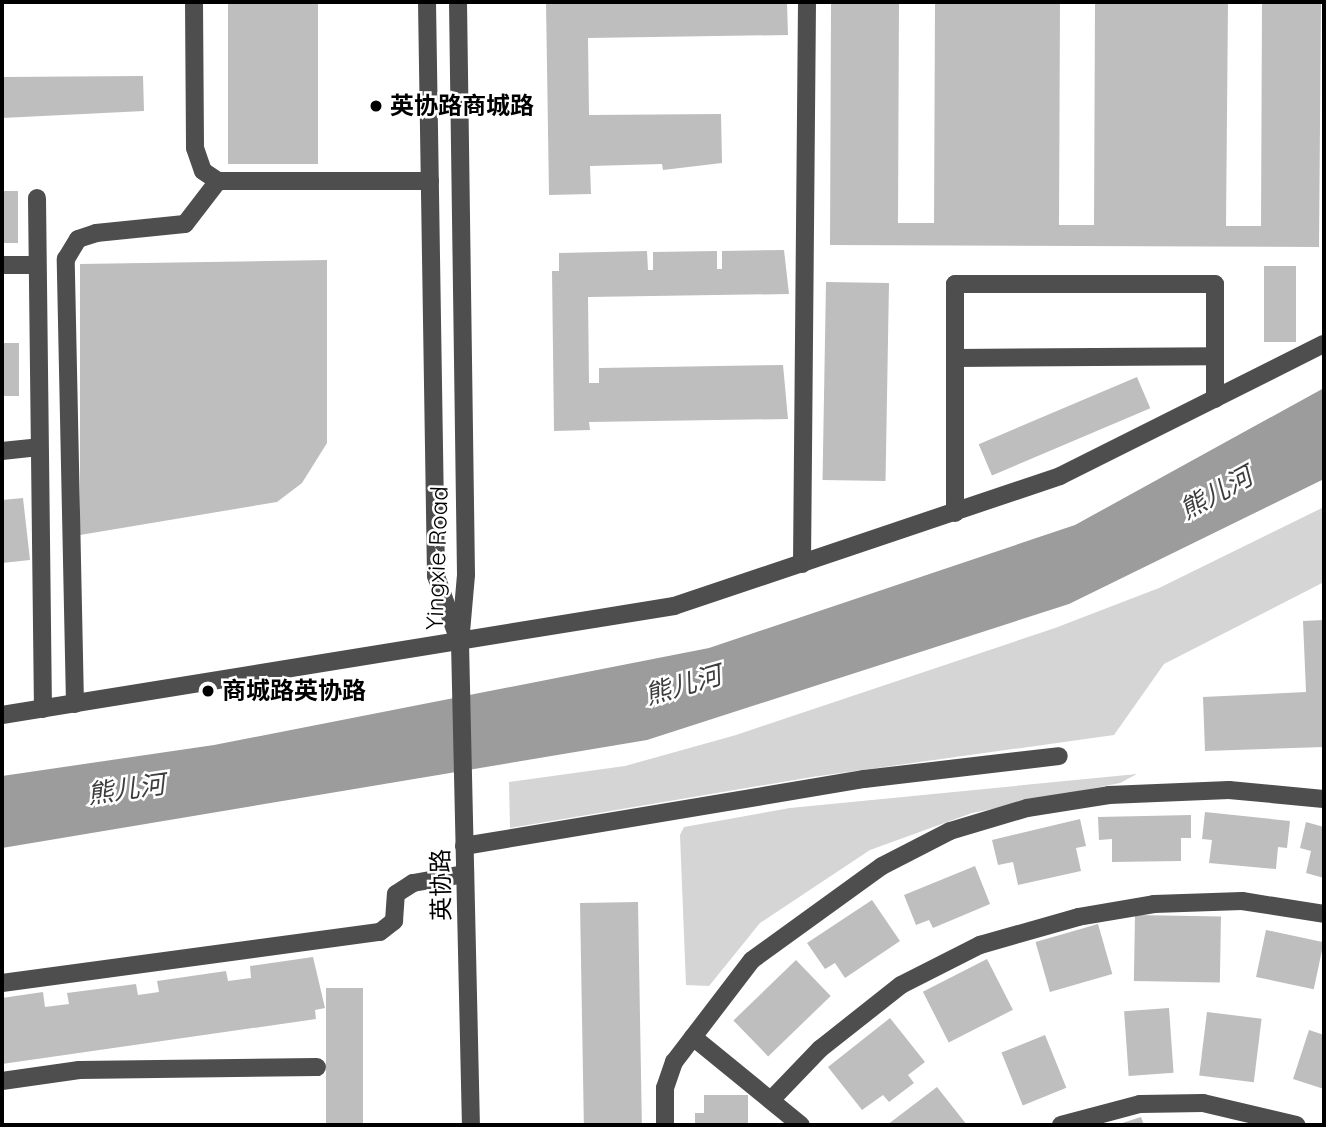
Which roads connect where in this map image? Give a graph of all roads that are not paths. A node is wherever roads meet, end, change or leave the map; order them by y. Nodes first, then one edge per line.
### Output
1 (194, 2) edge
2 (427, 2) edge
3 (458, 2) edge
4 (807, 2) edge
5 (218, 181) junction
6 (430, 181) junction
7 (37, 198) dead end
8 (2, 265) edge
9 (37, 265) junction
10 (1324, 344) edge
11 (1215, 356) junction
12 (956, 358) junction
13 (1215, 399) junction
14 (39, 447) junction
15 (2, 451) edge
16 (955, 513) junction
17 (802, 564) junction
18 (460, 643) junction
19 (75, 704) junction
20 (43, 709) junction
21 (2, 715) edge
22 (1059, 756) dead end
23 (1324, 799) edge
24 (464, 846) junction
25 (465, 874) junction
26 (1324, 915) edge
27 (2, 983) edge
28 (693, 1037) junction
29 (317, 1067) dead end
30 (2, 1081) edge
31 (771, 1100) junction
32 (471, 1125) edge
33 (666, 1125) edge
34 (802, 1125) edge
35 (1061, 1125) edge
36 (1296, 1125) edge

1 - 5 street
2 - 6 street, Yingxie Road
3 - 18 street, Yingxie Road
4 - 17 street
5 - 6 street
5 - 19 street
6 - 18 street, Yingxie Road
7 - 9 street
8 - 9 street
9 - 14 street
10 - 13 street
11 - 12 street
11 - 12 street
11 - 13 street
12 - 16 street
13 - 16 street
14 - 15 street
14 - 20 street
16 - 17 street
17 - 18 street
18 - 19 street
18 - 24 street, 英协路
19 - 20 street
20 - 21 street
22 - 24 street
23 - 28 street
24 - 25 street, 英协路
25 - 27 street
25 - 32 street, 英协路
26 - 31 street
28 - 31 street
28 - 33 street
29 - 30 street
31 - 34 street
35 - 36 street

